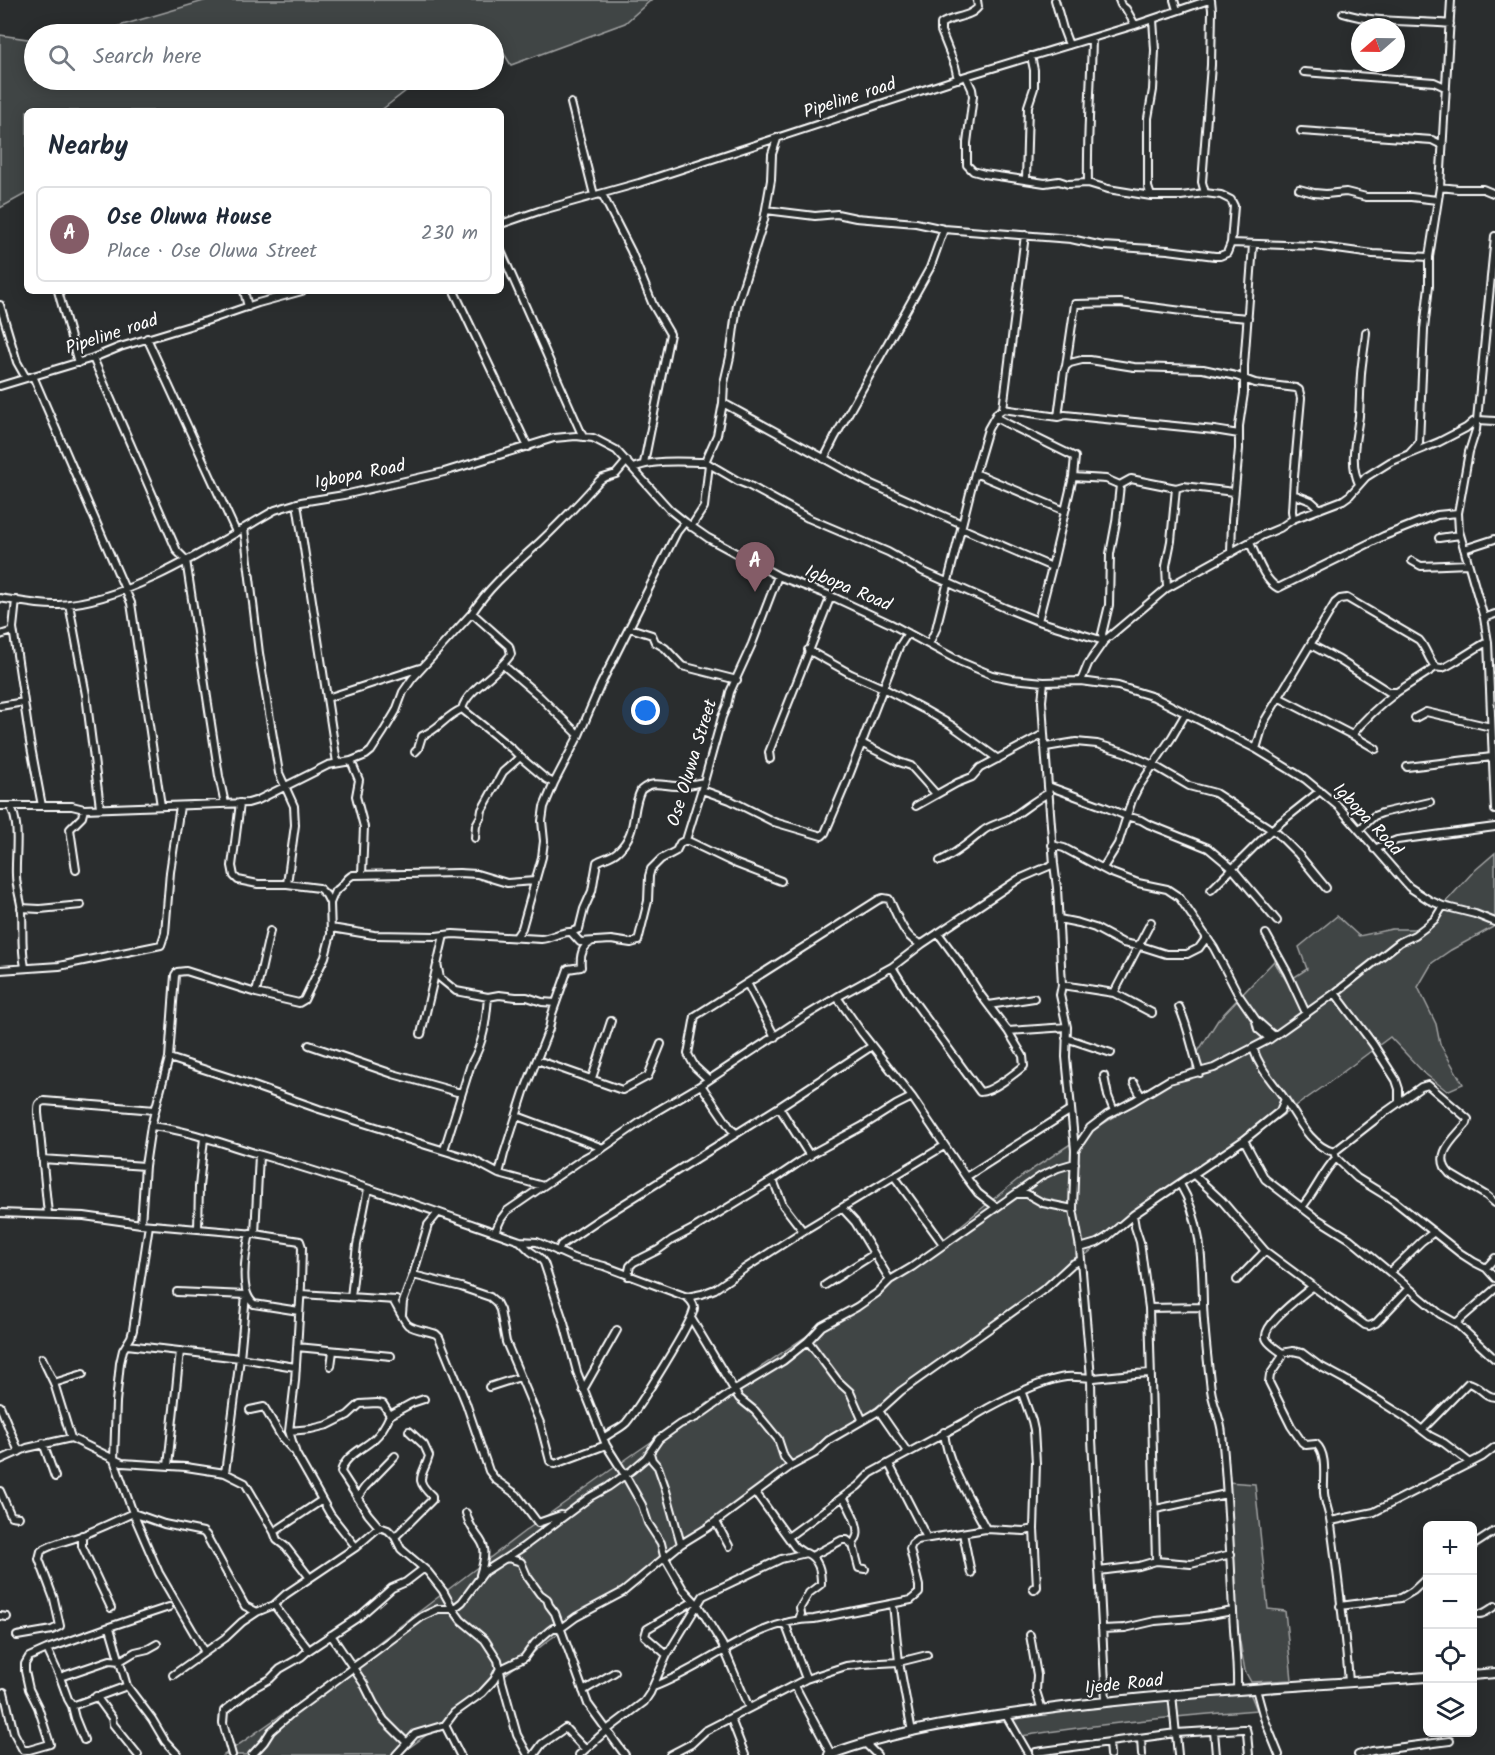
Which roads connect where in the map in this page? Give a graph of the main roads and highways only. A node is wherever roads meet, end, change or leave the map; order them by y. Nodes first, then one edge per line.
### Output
1 (1495, 1674) edge
2 (1477, 1675) edge
3 (1423, 1677) edge
4 (843, 1753) edge
5 (830, 1755) edge

1 - 2 main road
3 - 4 main road, Ijede Road
4 - 5 main road, Ijede Road

